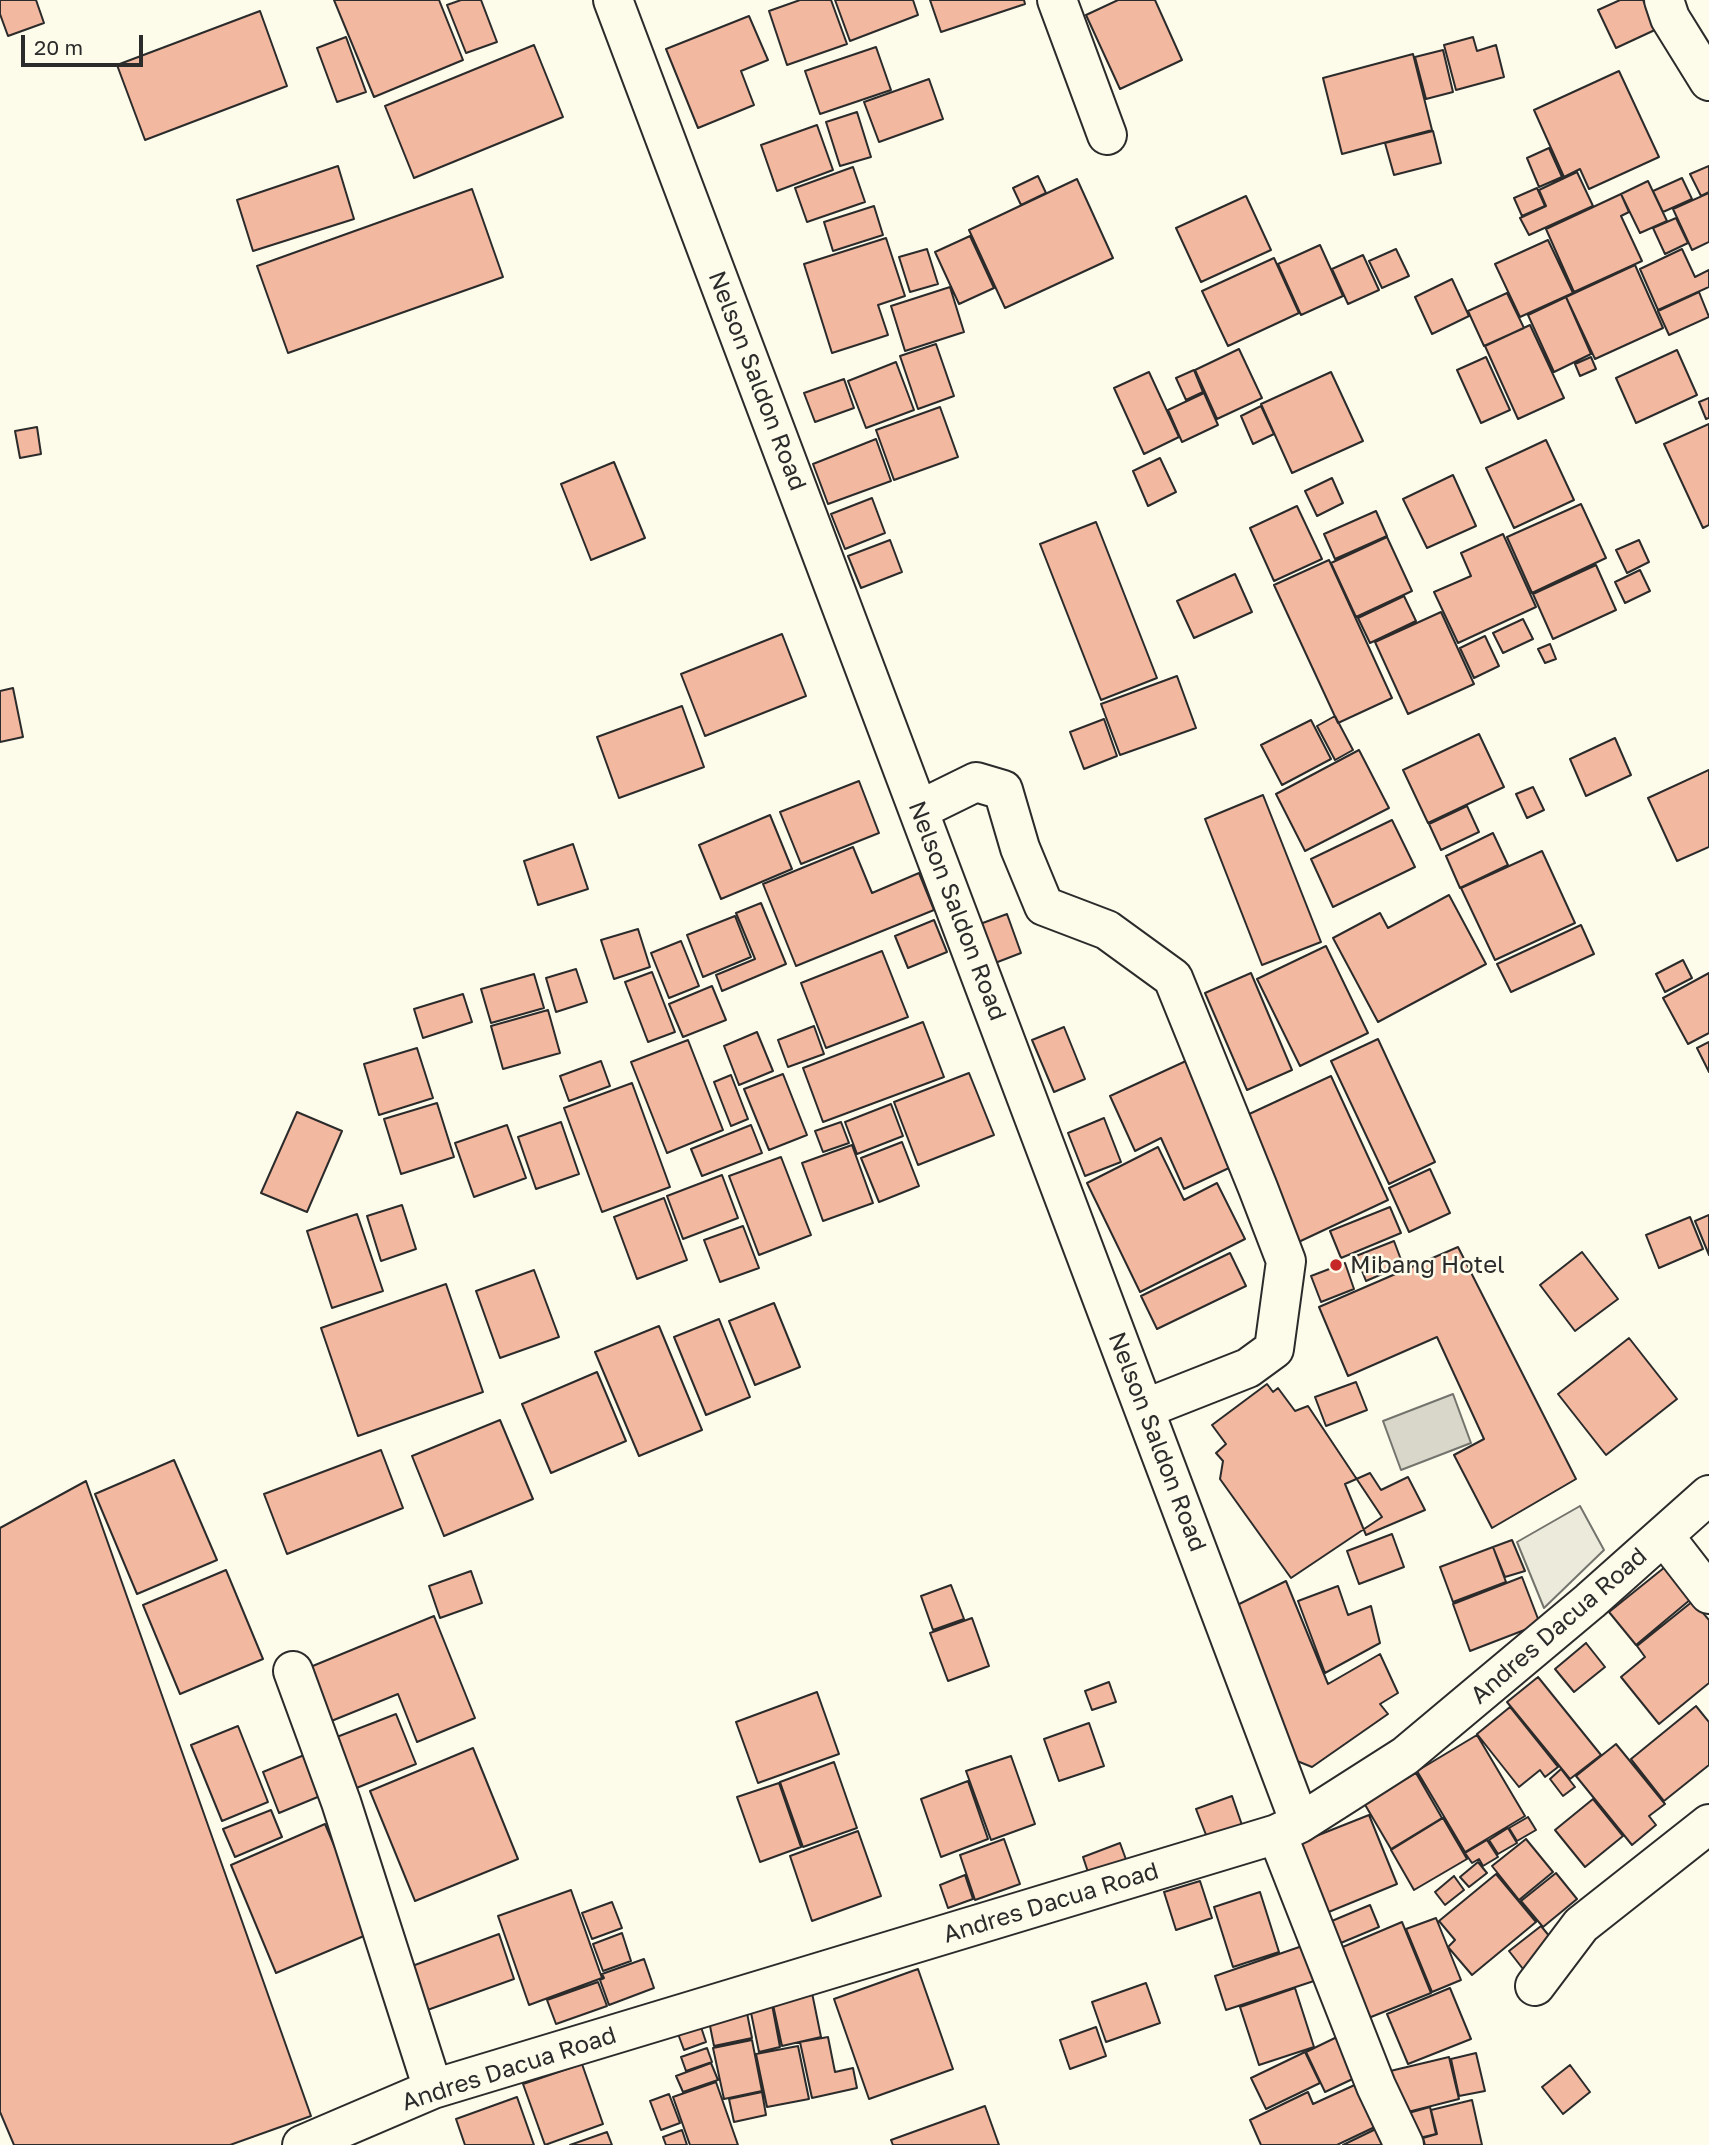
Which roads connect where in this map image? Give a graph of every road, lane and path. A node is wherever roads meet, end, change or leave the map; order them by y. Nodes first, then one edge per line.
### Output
1 (613, 0) edge
2 (1057, 0) edge
3 (1664, 0) edge
4 (1709, 81) edge
5 (1107, 135) dead end
6 (919, 810) junction
7 (1144, 1409) junction
8 (1709, 1495) edge
9 (1664, 1536) junction
10 (1709, 1594) edge
11 (293, 1671) dead end
12 (1709, 1824) edge
13 (1289, 1828) junction
14 (1535, 1986) dead end
15 (433, 2089) junction
16 (302, 2145) edge
17 (1404, 2145) edge

1 - 6 street, Nelson Saldon Road
2 - 5 street
3 - 4 street
6 - 7 street, Nelson Saldon Road
6 - 7 street
7 - 13 street, Nelson Saldon Road
8 - 9 street, Andres Dacua Road
9 - 10 street
9 - 13 street, Andres Dacua Road
11 - 15 street
12 - 14 street
13 - 15 street, Andres Dacua Road
13 - 17 street, Nelson Saldon Road
15 - 16 street, Andres Dacua Road

